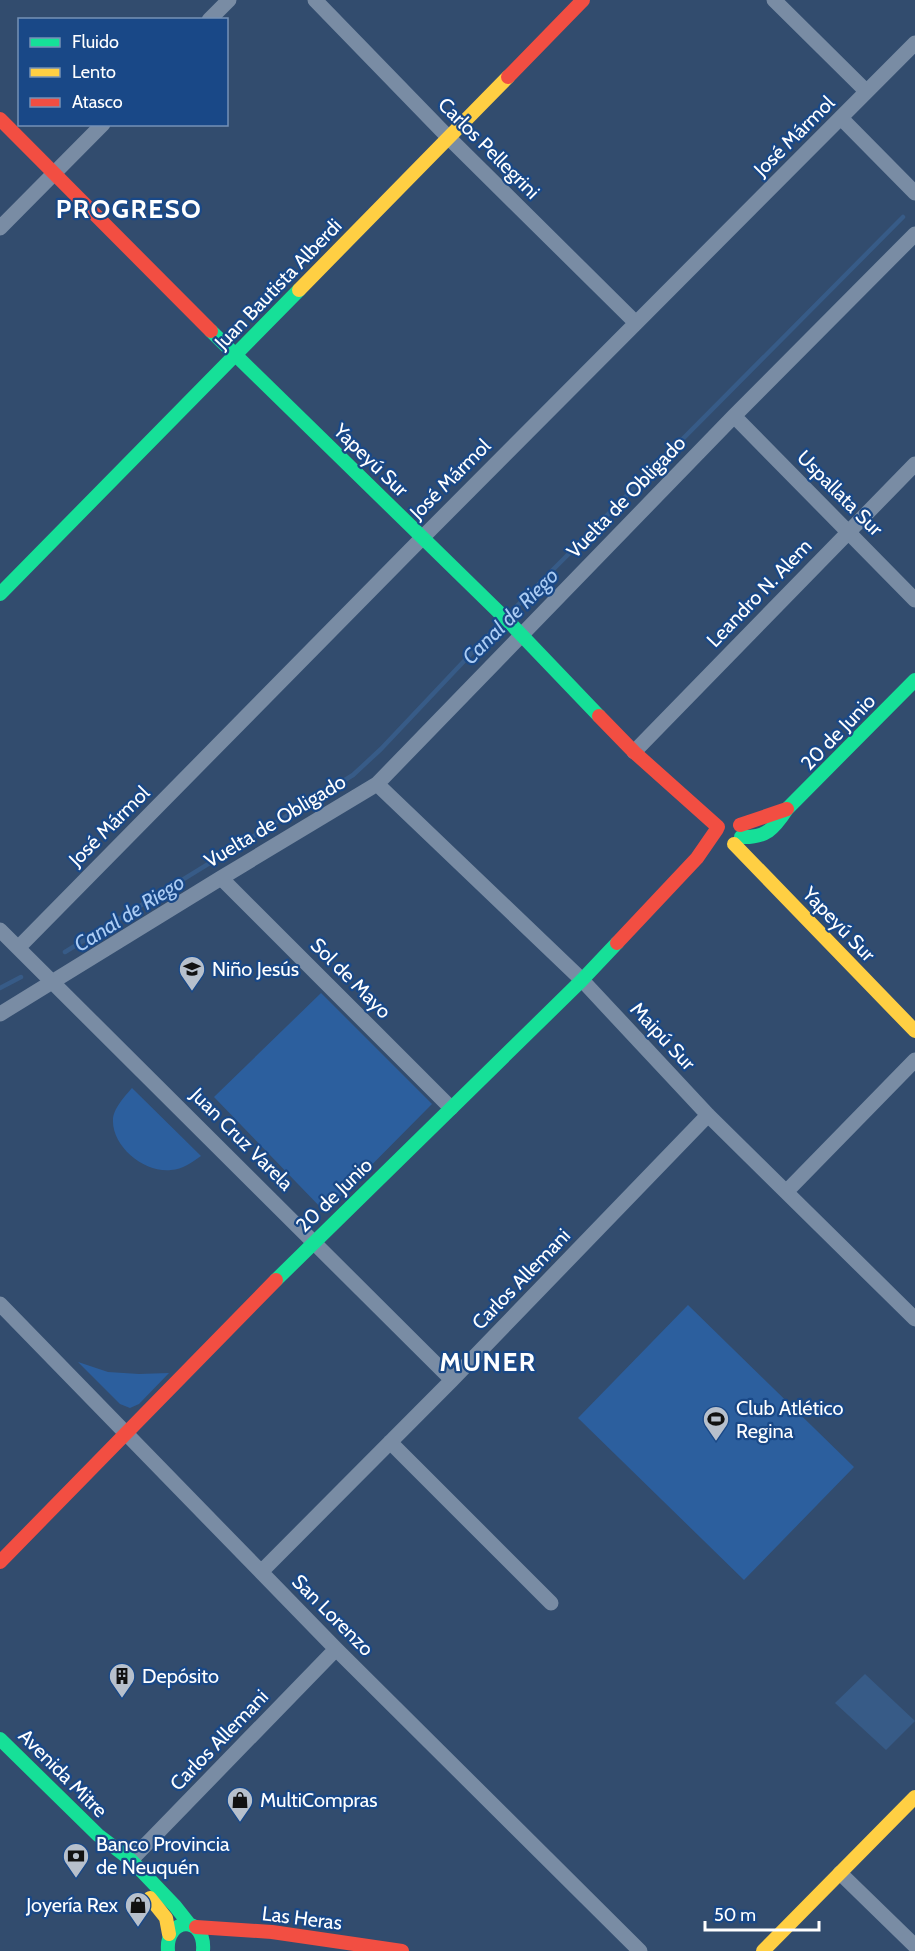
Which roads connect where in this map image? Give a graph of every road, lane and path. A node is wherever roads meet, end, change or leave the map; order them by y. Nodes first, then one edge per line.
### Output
1 (229, 0) edge
2 (315, 0) edge
3 (584, 0) edge
4 (774, 0) edge
5 (211, 18) edge
6 (915, 43) edge
7 (866, 91) junction
8 (0, 118) edge
9 (841, 118) junction
10 (102, 126) edge
11 (448, 137) junction
12 (55, 173) junction
13 (915, 193) edge
14 (0, 228) edge
15 (915, 234) edge
16 (636, 323) junction
17 (236, 356) junction
18 (734, 416) junction
19 (915, 464) edge
20 (849, 532) junction
21 (423, 537) junction
22 (0, 594) edge
23 (915, 600) edge
24 (517, 631) junction
25 (915, 680) edge
26 (634, 752) junction
27 (377, 784) junction
28 (717, 828) junction
29 (736, 838) junction
30 (697, 858) junction
31 (221, 878) junction
32 (0, 930) edge
33 (18, 948) junction
34 (582, 980) junction
35 (53, 982) junction
36 (0, 1014) edge
37 (915, 1031) edge
38 (915, 1060) edge
39 (451, 1108) junction
40 (708, 1115) junction
41 (786, 1192) junction
42 (314, 1242) junction
43 (0, 1304) edge
44 (915, 1319) edge
45 (452, 1380) junction
46 (126, 1432) junction
47 (390, 1442) junction
48 (0, 1562) edge
49 (261, 1572) junction
50 (551, 1603) dead end
51 (336, 1649) junction
52 (0, 1739) edge
53 (915, 1797) edge
54 (98, 1835) junction
55 (131, 1860) junction
56 (840, 1873) junction
57 (193, 1926) junction
58 (168, 1942) edge
59 (915, 1947) edge
60 (156, 1951) edge
61 (203, 1951) edge
62 (402, 1951) edge
63 (640, 1951) edge
64 (763, 1951) edge

1 - 5 street
2 - 11 street, Carlos Pellegrini
3 - 11 street, Juan Bautista Alberdi
4 - 7 street
6 - 7 street, José Mármol
7 - 9 street, José Mármol
8 - 12 street, Yapeyú Sur
9 - 13 street
9 - 16 street, José Mármol
10 - 12 street
11 - 16 street, Carlos Pellegrini
11 - 17 street, Juan Bautista Alberdi
12 - 14 street
12 - 17 street, Yapeyú Sur
15 - 18 street, Vuelta de Obligado
16 - 21 street, José Mármol
17 - 21 street, Yapeyú Sur
17 - 22 street, Juan Bautista Alberdi
18 - 20 street, Uspallata Sur
18 - 24 street, Vuelta de Obligado
19 - 20 street, Leandro N. Alem
20 - 23 street, Uspallata Sur
20 - 26 street, Leandro N. Alem
21 - 24 street, Yapeyú Sur
21 - 33 street, José Mármol
24 - 26 street, Yapeyú Sur
24 - 27 street, Vuelta de Obligado
25 - 29 street, 20 de Junio
26 - 28 street, Yapeyú Sur
27 - 31 street, Vuelta de Obligado
27 - 34 street, Maipú Sur
28 - 29 street, Yapeyú Sur
28 - 29 street
28 - 30 street, 20 de Junio
29 - 30 street, 20 de Junio
29 - 37 street, Yapeyú Sur
30 - 34 street, 20 de Junio
31 - 35 street, Vuelta de Obligado
31 - 39 street, Sol de Mayo
32 - 33 street, Juan Cruz Varela
33 - 35 street, Juan Cruz Varela
34 - 39 street, 20 de Junio
34 - 40 street, Maipú Sur
35 - 36 street, Vuelta de Obligado
35 - 42 street, Juan Cruz Varela
38 - 41 street
39 - 42 street, 20 de Junio
40 - 41 street, Maipú Sur
40 - 45 street, Carlos Allemani
41 - 44 street, Maipú Sur
42 - 45 street, Juan Cruz Varela
42 - 46 street, 20 de Junio
43 - 46 street, San Lorenzo
45 - 47 street, Carlos Allemani
46 - 48 street, 20 de Junio
46 - 49 street, San Lorenzo
47 - 49 street, Carlos Allemani
47 - 50 street
49 - 51 street, San Lorenzo
51 - 55 street, Carlos Allemani
51 - 63 street, San Lorenzo
52 - 54 street, Avenida Mitre
53 - 56 street
54 - 55 street, Avenida Mitre
54 - 58 street, Avenida Mitre
55 - 57 street, Avenida Mitre
56 - 59 street
56 - 64 street
57 - 58 street
57 - 61 street
57 - 62 street, Las Heras
58 - 60 street

